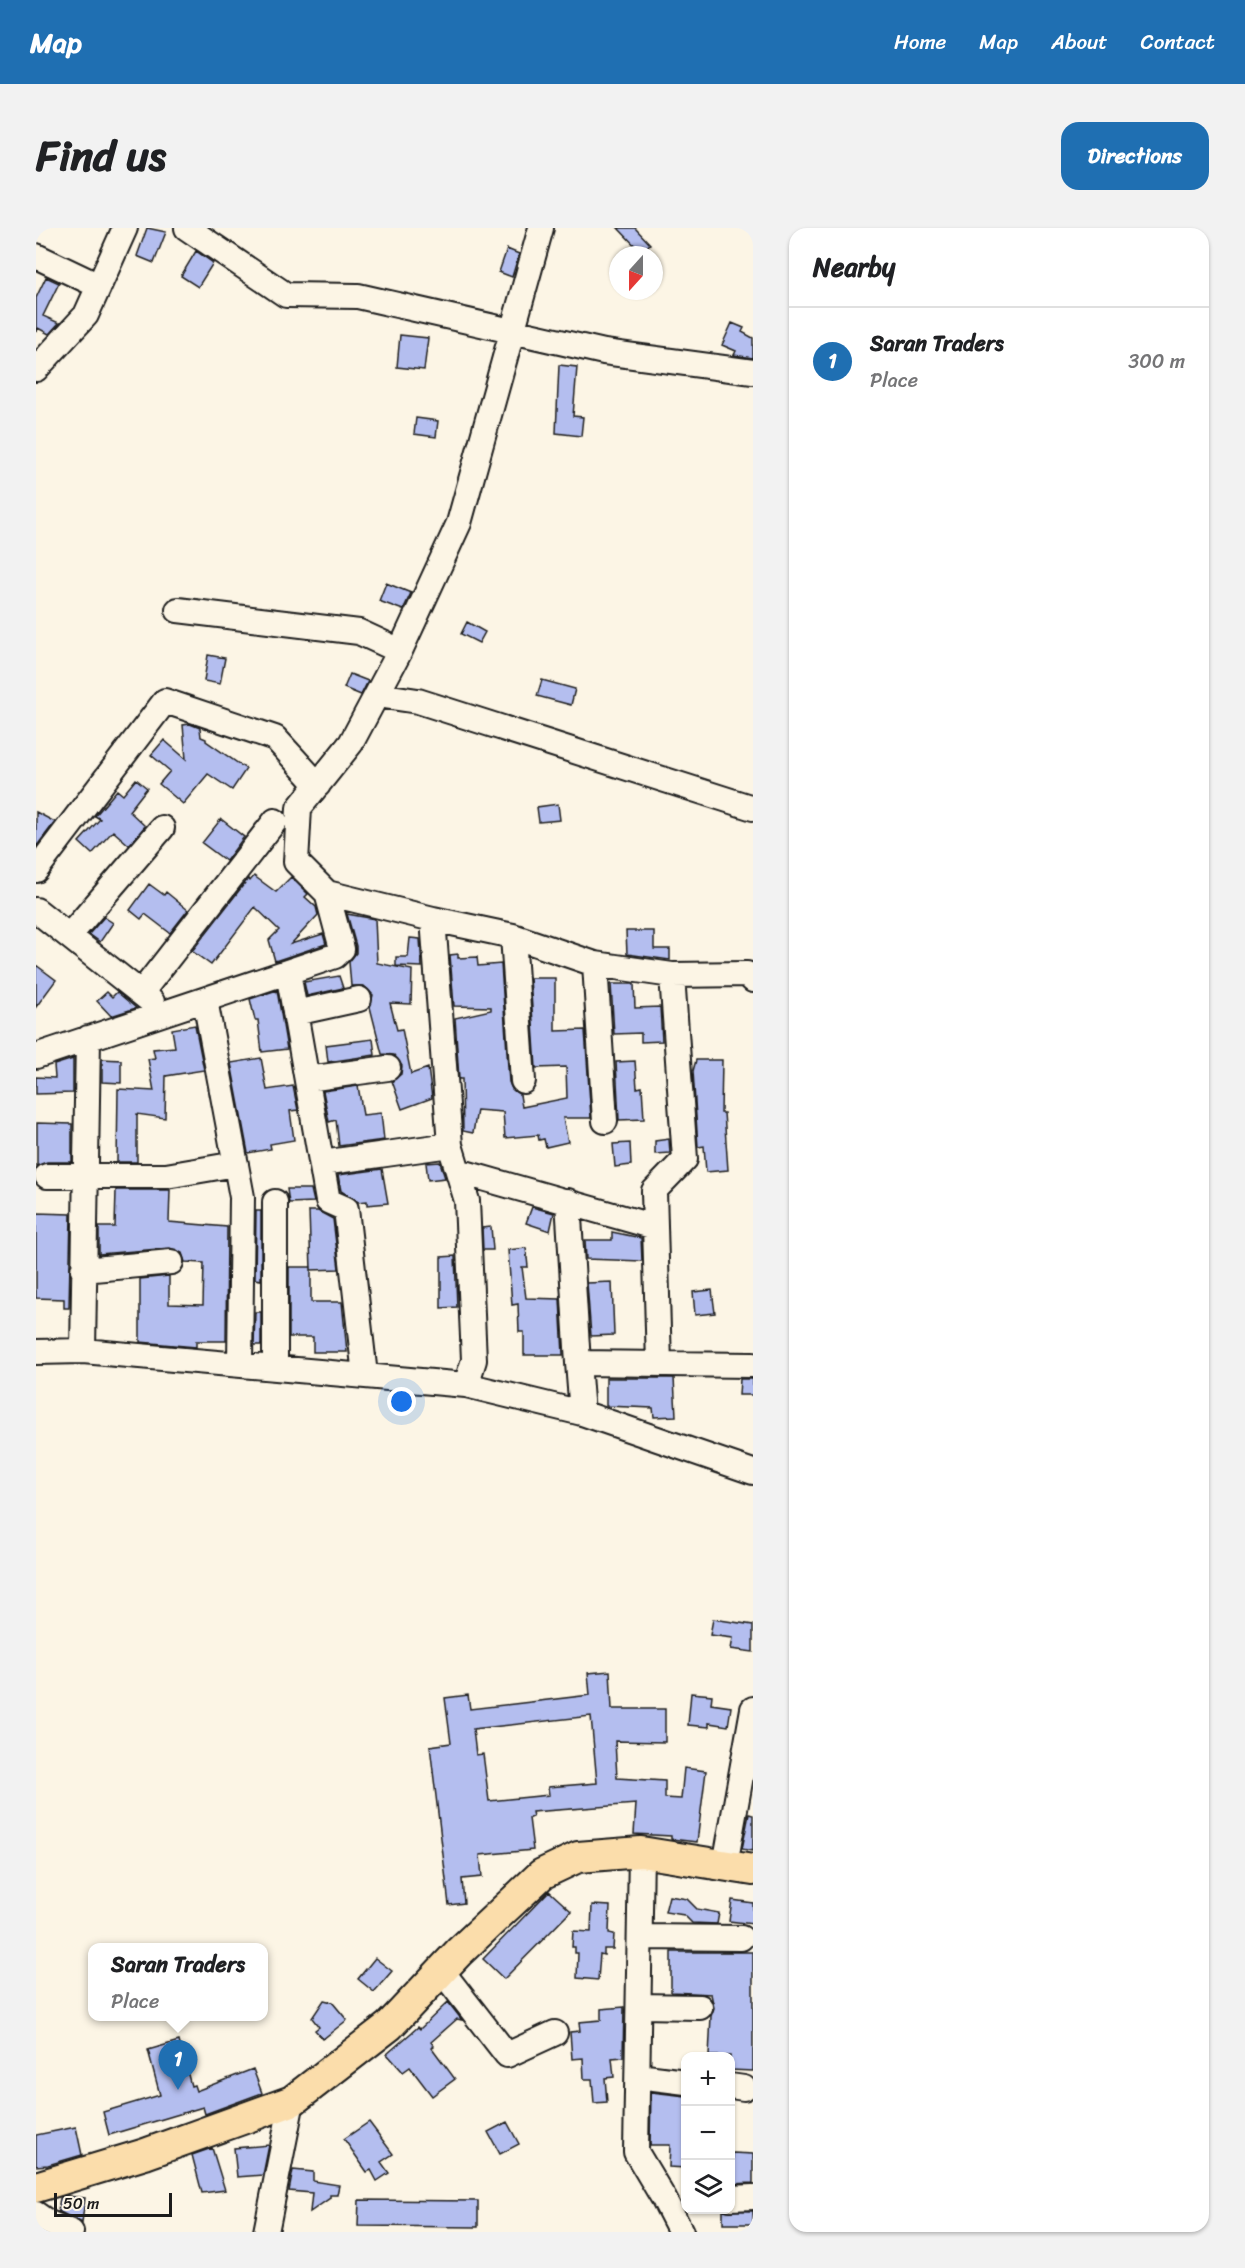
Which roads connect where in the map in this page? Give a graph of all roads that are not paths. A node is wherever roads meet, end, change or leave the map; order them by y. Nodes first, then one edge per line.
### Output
1 (125, 228) edge
2 (187, 228) edge
3 (541, 228) edge
4 (36, 256) edge
5 (99, 286) junction
6 (512, 331) junction
7 (36, 369) edge
8 (753, 372) edge
9 (178, 610) dead end
10 (400, 651) junction
11 (377, 695) junction
12 (318, 785) junction
13 (753, 808) edge
14 (275, 820) dead end
15 (162, 828) dead end
16 (36, 870) edge
17 (327, 893) junction
18 (36, 910) edge
19 (433, 919) junction
20 (69, 936) junction
21 (513, 936) junction
22 (595, 964) junction
23 (288, 972) junction
24 (672, 975) junction
25 (753, 980) edge
26 (141, 993) junction
27 (205, 999) junction
28 (359, 999) dead end
29 (166, 1012) junction
30 (295, 1013) junction
31 (88, 1038) junction
32 (36, 1056) edge
33 (388, 1068) dead end
34 (307, 1079) junction
35 (523, 1081) dead end
36 (606, 1121) dead end
37 (450, 1145) junction
38 (322, 1163) junction
39 (236, 1164) junction
40 (458, 1171) junction
41 (47, 1176) dead end
42 (86, 1176) junction
43 (568, 1201) junction
44 (275, 1202) dead end
45 (655, 1227) junction
46 (171, 1262) dead end
47 (83, 1270) junction
48 (83, 1351) junction
49 (36, 1352) edge
50 (578, 1363) junction
51 (240, 1364) junction
52 (659, 1364) junction
53 (753, 1365) edge
54 (275, 1366) junction
55 (365, 1375) junction
56 (466, 1385) junction
57 (582, 1413) junction
58 (753, 1472) edge
59 (753, 1709) edge
60 (641, 1852) junction
61 (739, 1868) edge
62 (640, 1937) junction
63 (741, 1938) dead end
64 (441, 1970) junction
65 (639, 2006) junction
66 (700, 2007) dead end
67 (555, 2033) dead end
68 (638, 2076) junction
69 (681, 2081) edge
70 (292, 2101) junction
71 (36, 2187) edge
72 (735, 2198) edge
73 (753, 2198) edge
74 (675, 2199) edge
75 (36, 2214) edge
76 (71, 2232) edge
77 (266, 2232) edge
78 (681, 2232) edge

1 - 5 street
2 - 6 street
3 - 6 street
4 - 5 street
5 - 7 street
6 - 8 street
6 - 10 street
9 - 10 street
10 - 11 street
11 - 12 street
11 - 13 street
12 - 16 street
12 - 17 street
14 - 26 street
15 - 20 street
17 - 19 street
17 - 23 street
18 - 20 street
19 - 21 street
19 - 37 street
20 - 26 street
21 - 22 street
21 - 35 street
22 - 24 street
22 - 36 street
23 - 27 street
23 - 30 street
24 - 25 street
24 - 45 street
26 - 29 street
27 - 29 street
27 - 39 street
28 - 30 street
29 - 31 street
30 - 34 street
31 - 32 street
31 - 42 street
33 - 34 street
34 - 38 street
37 - 38 street
37 - 40 street
38 - 55 street
39 - 42 street
39 - 51 street
40 - 43 street
40 - 56 street
41 - 42 street
42 - 47 street
43 - 45 street
43 - 50 street
44 - 54 street
45 - 52 street
46 - 47 street
47 - 48 street
48 - 49 street
48 - 51 street
50 - 52 street
50 - 57 street
51 - 54 street
52 - 53 street
54 - 55 street
55 - 56 street
56 - 57 street
57 - 58 street
59 - 61 street
60 - 61 main road
60 - 62 street
60 - 64 main road
62 - 63 street
62 - 65 street
64 - 67 street
64 - 70 main road
65 - 66 street
65 - 68 street
68 - 69 street
68 - 74 street
70 - 71 main road
70 - 77 street
72 - 73 street
74 - 78 street
75 - 76 street

